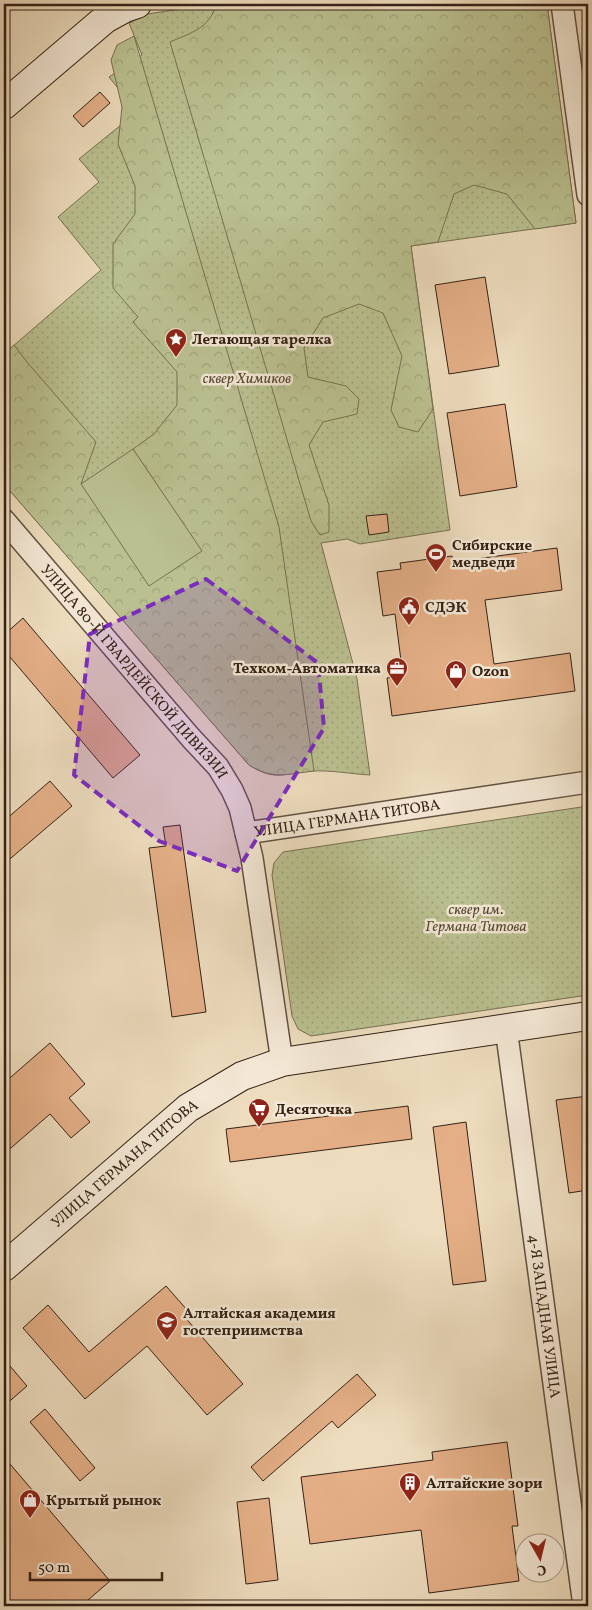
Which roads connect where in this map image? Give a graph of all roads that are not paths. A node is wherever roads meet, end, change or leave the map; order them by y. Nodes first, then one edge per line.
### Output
1 (137, 4) edge
2 (562, 4) edge
3 (4, 105) edge
4 (588, 195) edge
5 (4, 520) edge
6 (588, 782) edge
7 (246, 833) junction
8 (588, 1016) edge
9 (506, 1028) junction
10 (282, 1062) junction
11 (4, 1267) edge
12 (584, 1606) edge

1 - 3 street
2 - 4 street
5 - 7 street, УЛИЦА 80-Й ГВАРДЕЙСКОЙ ДИВИЗИИ
6 - 7 street, УЛИЦА ГЕРМАНА ТИТОВА
7 - 10 street, УЛИЦА ГЕРМАНА ТИТОВА
8 - 9 street, УЛИЦА ГЕРМАНА ТИТОВА
9 - 10 street, УЛИЦА ГЕРМАНА ТИТОВА
9 - 12 street, 4-Я ЗАПАДНАЯ УЛИЦА
10 - 11 street, УЛИЦА ГЕРМАНА ТИТОВА

